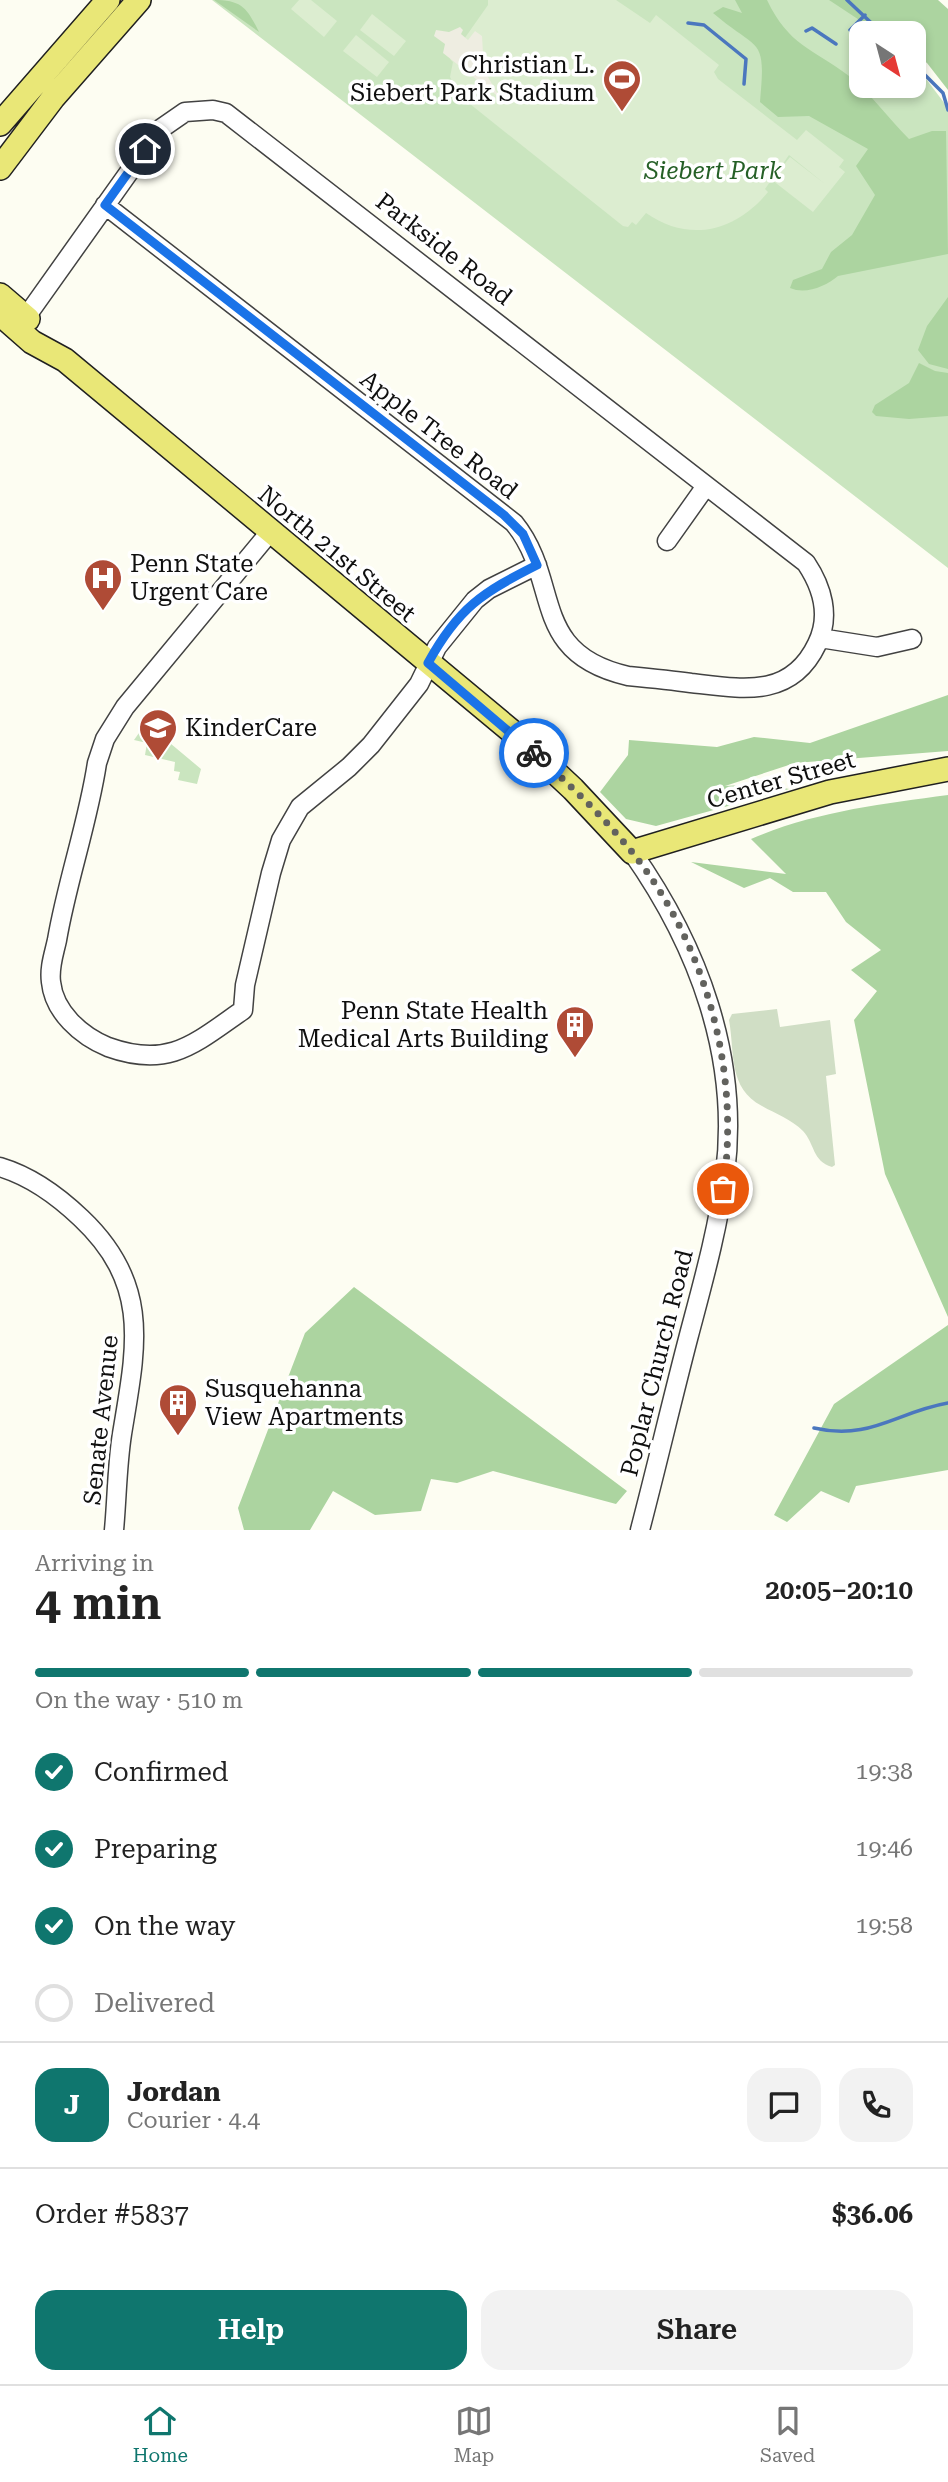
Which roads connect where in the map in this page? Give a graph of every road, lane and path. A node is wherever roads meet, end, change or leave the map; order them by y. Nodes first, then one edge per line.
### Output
1 (108, 0) edge
2 (139, 0) edge
3 (43, 76) junction
4 (0, 124) edge
5 (0, 138) edge
6 (0, 168) edge
7 (105, 205) junction
8 (0, 295) edge
9 (0, 314) edge
10 (26, 317) junction
11 (65, 360) junction
12 (706, 486) junction
13 (270, 532) junction
14 (667, 541) dead end
15 (537, 565) junction
16 (820, 638) junction
17 (912, 639) dead end
18 (428, 663) junction
19 (948, 769) edge
20 (632, 852) junction
21 (0, 1167) edge
22 (114, 1530) edge
23 (640, 1530) edge

1 - 3 main road
2 - 6 main road
3 - 4 main road
3 - 5 main road
7 - 10 street, Parkside Road
7 - 12 street, Parkside Road
7 - 15 street, Apple Tree Road
8 - 10 main road, North 21st Street
9 - 11 main road, North 21st Street
10 - 11 main road, North 21st Street
11 - 13 main road, North 21st Street
12 - 14 street
12 - 16 street, Parkside Road
13 - 18 main road, North 21st Street
13 - 18 street
15 - 16 street, Apple Tree Road
15 - 18 street
16 - 17 street
18 - 20 main road, North 21st Street
19 - 20 main road, Center Street
20 - 23 street, Poplar Church Road
21 - 22 street, Senate Avenue

